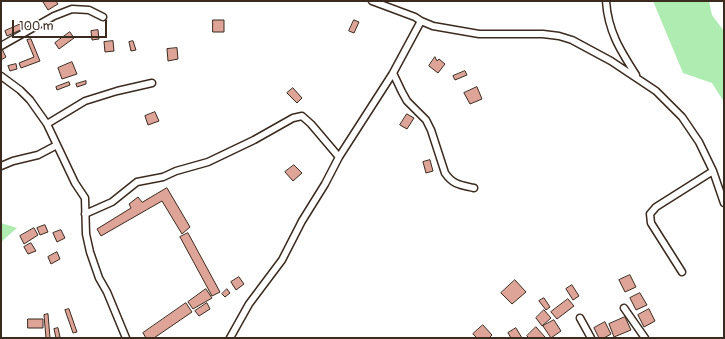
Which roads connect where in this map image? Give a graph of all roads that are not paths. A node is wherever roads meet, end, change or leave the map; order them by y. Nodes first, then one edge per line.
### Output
1 (372, 1) edge
2 (606, 1) edge
3 (103, 17) dead end
4 (421, 21) junction
5 (1, 46) edge
6 (623, 56) junction
7 (611, 61) junction
8 (393, 73) junction
9 (1, 76) edge
10 (638, 78) junction
11 (152, 83) dead end
12 (47, 124) junction
13 (57, 145) junction
14 (340, 158) junction
15 (1, 166) edge
16 (713, 171) junction
17 (474, 188) dead end
18 (724, 203) edge
19 (86, 214) junction
20 (682, 272) dead end
21 (624, 308) dead end
22 (580, 318) dead end
23 (126, 338) edge
24 (230, 338) edge
25 (591, 338) edge
26 (645, 338) edge

1 - 4 street
2 - 6 street
3 - 5 street
4 - 7 street
4 - 8 street
6 - 7 street
6 - 10 street
7 - 10 street
8 - 14 street
8 - 17 street
9 - 12 street
10 - 16 street
11 - 12 street
12 - 13 street
13 - 15 street
13 - 19 street
14 - 19 street
14 - 24 street
16 - 18 street
16 - 20 street
19 - 23 street
21 - 26 street
22 - 25 street

